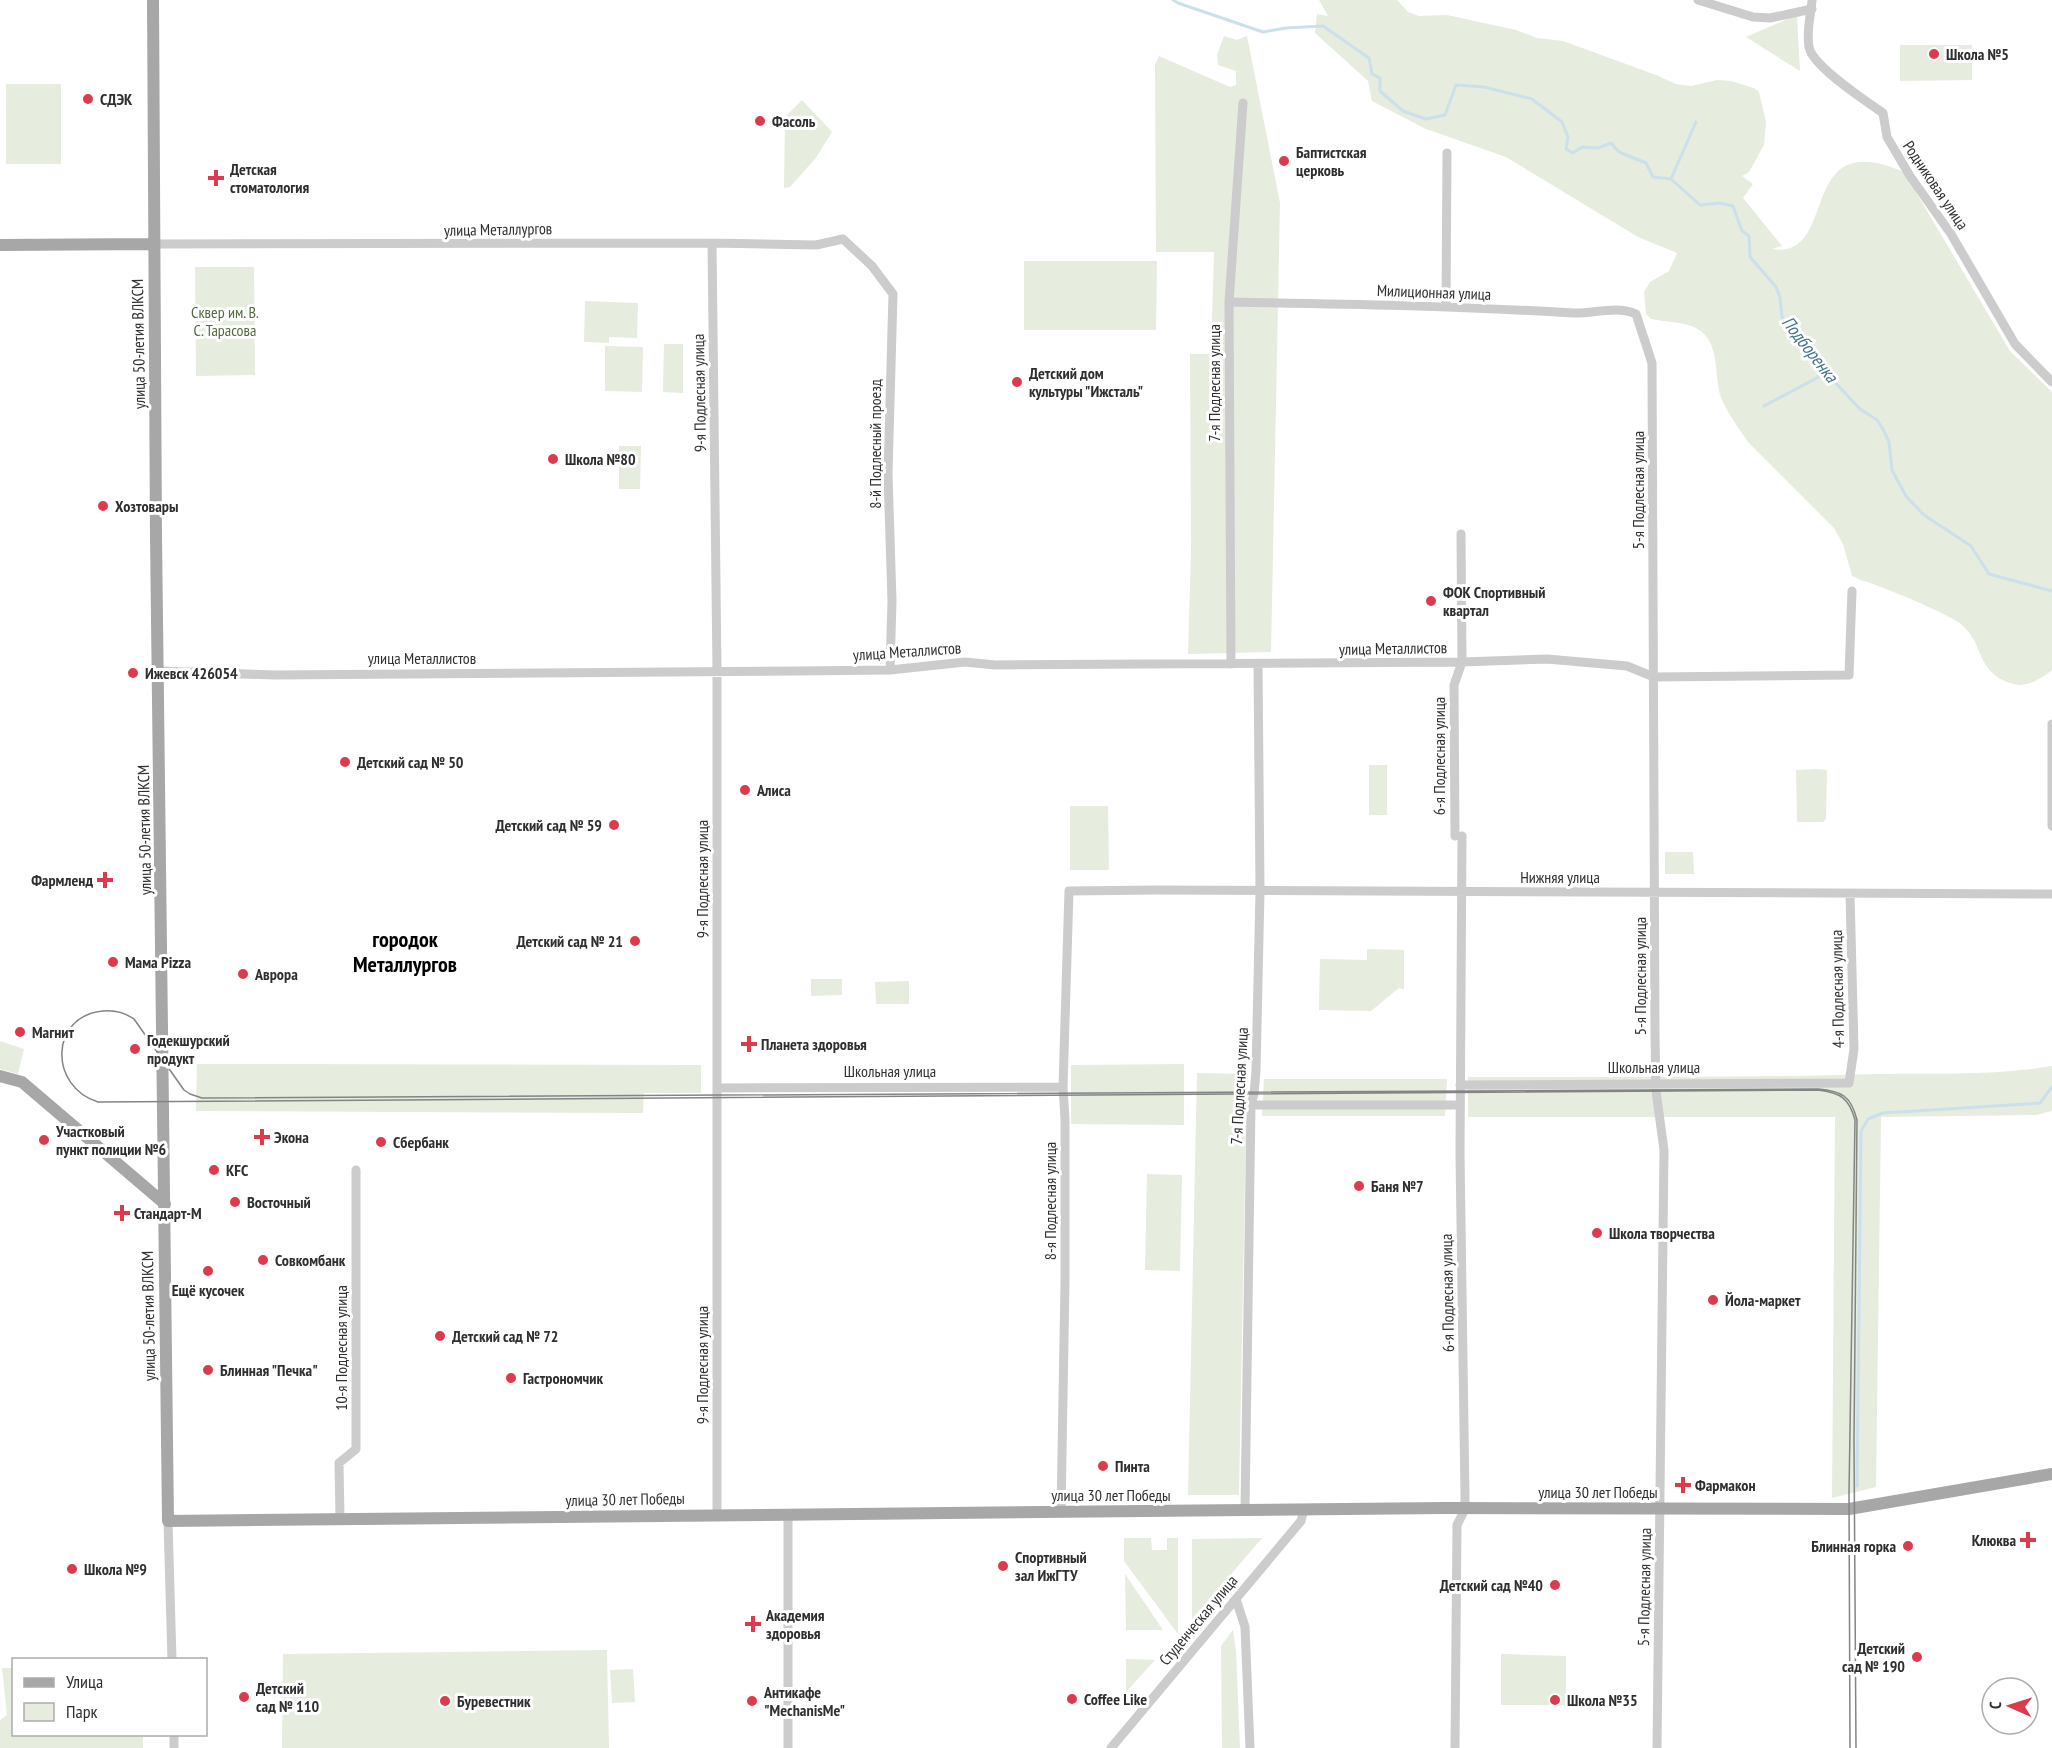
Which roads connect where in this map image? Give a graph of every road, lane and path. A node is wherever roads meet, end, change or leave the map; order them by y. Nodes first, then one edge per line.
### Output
1 (153, 0) edge
2 (1698, 0) edge
3 (1812, 5) edge
4 (1244, 103) dead end
5 (1447, 153) dead end
6 (843, 239) joint
7 (712, 243) junction
8 (153, 244) junction
9 (0, 245) edge
10 (1229, 302) junction
11 (1446, 306) junction
12 (1636, 314) joint
13 (2052, 382) edge
14 (1461, 534) dead end
15 (1852, 591) dead end
16 (1462, 662) junction
17 (1231, 664) junction
18 (1258, 664) junction
19 (717, 670) junction
20 (890, 670) junction
21 (159, 671) junction
22 (1654, 677) junction
23 (2052, 724) edge
24 (2052, 826) edge
25 (1069, 891) joint
26 (1260, 891) junction
27 (1461, 892) junction
28 (1654, 893) junction
29 (1850, 894) junction
30 (2052, 894) edge
31 (0, 1076) edge
32 (1849, 1083) joint
33 (1656, 1084) junction
34 (1460, 1085) junction
35 (1063, 1087) junction
36 (717, 1088) junction
37 (1251, 1105) junction
38 (1460, 1105) junction
39 (356, 1170) dead end
40 (165, 1204) junction
41 (2052, 1474) edge
42 (1304, 1509) junction
43 (1465, 1509) junction
44 (1660, 1509) junction
45 (1245, 1510) junction
46 (1061, 1512) junction
47 (788, 1514) junction
48 (717, 1515) junction
49 (340, 1519) junction
50 (168, 1521) junction
51 (1236, 1599) junction
52 (172, 1658) edge
53 (788, 1748) edge
54 (1112, 1748) edge
55 (1250, 1748) edge
56 (1455, 1748) edge
57 (1657, 1748) edge

1 - 8 main road, улица 50-летия ВЛКСМ
2 - 3 street
3 - 13 street, Родниковая улица
4 - 10 street, 7-я Подлесная улица
5 - 11 street
6 - 7 street, улица Металлургов
6 - 20 street, 8-й Подлесный проезд
7 - 8 street, улица Металлургов
7 - 19 street, 9-я Подлесная улица
8 - 9 main road
8 - 21 main road, улица 50-летия ВЛКСМ
10 - 11 street, Милиционная улица
10 - 17 street, 7-я Подлесная улица
11 - 12 street, Милиционная улица
12 - 22 street, 5-я Подлесная улица
14 - 16 street, 6-я Подлесная улица
15 - 22 street
16 - 18 street, улица Металлистов
16 - 22 street, улица Металлистов
16 - 27 street, 6-я Подлесная улица
17 - 18 street, улица Металлистов
17 - 20 street, улица Металлистов
18 - 26 street, 7-я Подлесная улица
19 - 20 street, улица Металлистов
19 - 21 street, улица Металлистов
19 - 36 street, 9-я Подлесная улица
21 - 40 main road, улица 50-летия ВЛКСМ
22 - 28 street, 5-я Подлесная улица
23 - 24 street
25 - 26 street, Нижняя улица
25 - 35 street, 8-я Подлесная улица
26 - 27 street, Нижняя улица
26 - 37 street, 7-я Подлесная улица
27 - 28 street, Нижняя улица
27 - 34 street, 6-я Подлесная улица
28 - 29 street, Нижняя улица
28 - 33 street, 5-я Подлесная улица
29 - 30 street, Нижняя улица
29 - 32 street, 4-я Подлесная улица
31 - 40 main road
32 - 33 street, Школьная улица
33 - 34 street, Школьная улица
33 - 44 street, 5-я Подлесная улица
34 - 38 street, 6-я Подлесная улица
35 - 36 street, Школьная улица
35 - 46 street, 8-я Подлесная улица
36 - 48 street, 9-я Подлесная улица
37 - 38 street
37 - 45 street, 7-я Подлесная улица
38 - 43 street, 6-я Подлесная улица
39 - 49 street, 10-я Подлесная улица
40 - 50 main road, улица 50-летия ВЛКСМ
41 - 44 main road, улица 30 лет Победы
42 - 43 main road, улица 30 лет Победы
42 - 45 main road, улица 30 лет Победы
42 - 51 street, Студенческая улица
43 - 44 main road, улица 30 лет Победы
43 - 56 street, 6-я Подлесная улица
44 - 57 street, 5-я Подлесная улица
45 - 46 main road, улица 30 лет Победы
46 - 47 main road, улица 30 лет Победы
47 - 48 main road, улица 30 лет Победы
47 - 53 street
48 - 49 main road, улица 30 лет Победы
49 - 50 main road, улица 30 лет Победы
50 - 52 street, улица 50-летия ВЛКСМ
51 - 54 street, Студенческая улица
51 - 55 street

